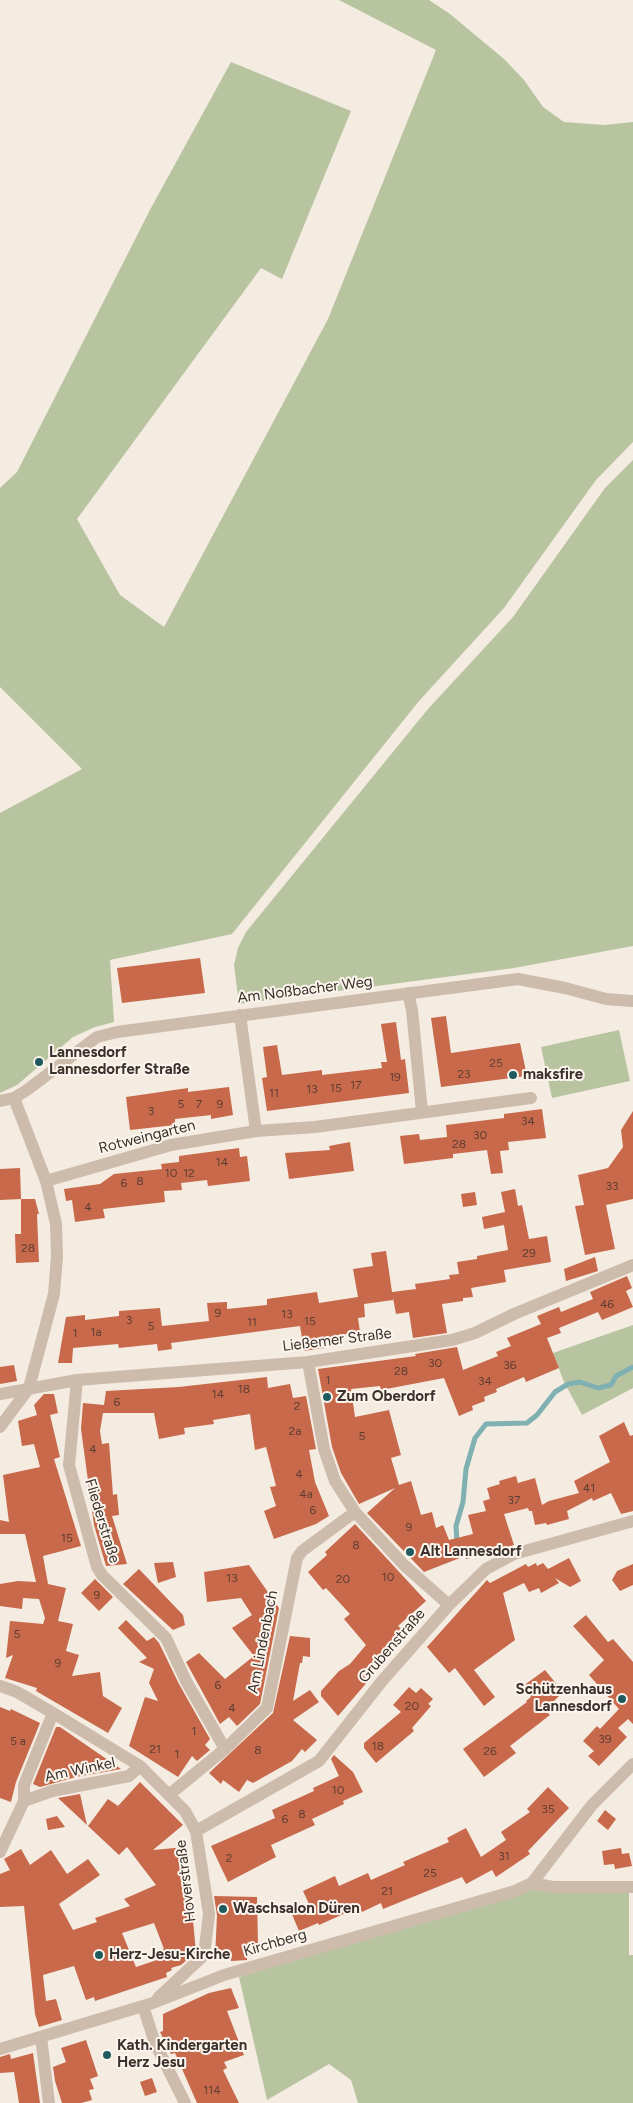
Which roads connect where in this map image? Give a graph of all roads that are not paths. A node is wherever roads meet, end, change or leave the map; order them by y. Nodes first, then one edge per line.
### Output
1 (408, 994) junction
2 (633, 1001) edge
3 (240, 1015) junction
4 (14, 1098) junction
5 (531, 1098) dead end
6 (0, 1101) edge
7 (422, 1112) junction
8 (256, 1131) junction
9 (46, 1181) junction
10 (633, 1265) edge
11 (308, 1362) junction
12 (77, 1380) junction
13 (30, 1388) junction
14 (0, 1394) edge
15 (0, 1427) edge
16 (356, 1512) junction
17 (633, 1521) edge
18 (448, 1605) junction
19 (0, 1686) edge
20 (53, 1713) junction
21 (225, 1749) junction
22 (633, 1764) edge
23 (140, 1766) junction
24 (175, 1791) junction
25 (24, 1800) junction
26 (196, 1831) junction
27 (0, 1852) edge
28 (532, 1883) junction
29 (633, 1887) edge
30 (148, 2005) junction
31 (41, 2037) junction
32 (0, 2049) edge
33 (49, 2103) edge
34 (185, 2103) edge

1 - 2 street, Am Noßbacher Weg
1 - 3 street, Am Noßbacher Weg
1 - 7 street
3 - 4 street, Am Noßbacher Weg
3 - 8 street
4 - 6 street, Am Noßbacher Weg
4 - 9 street
5 - 7 street, Rotweingarten
7 - 8 street, Rotweingarten
8 - 9 street, Rotweingarten
9 - 13 street
10 - 11 street, Ließemer Straße
11 - 12 street, Ließemer Straße
11 - 16 street
12 - 13 street, Ließemer Straße
12 - 21 street, Fliederstraße
13 - 14 street, Ließemer Straße
13 - 15 street
16 - 18 street
16 - 21 street, Am Lindenbach
17 - 18 street, Grubenstraße
18 - 26 street, Grubenstraße
19 - 20 street, Hoverstraße
20 - 23 street, Hoverstraße
20 - 25 street, Am Winkel
21 - 24 street, Am Lindenbach
22 - 28 street, Kirchberg
23 - 24 street, Hoverstraße
23 - 25 street, Am Winkel
24 - 26 street, Hoverstraße
25 - 27 street, Am Winkel
26 - 30 street, Hoverstraße
28 - 29 street
28 - 30 street, Kirchberg
30 - 31 street, Kirchberg
30 - 34 street
31 - 32 street, Kirchberg
31 - 33 street

